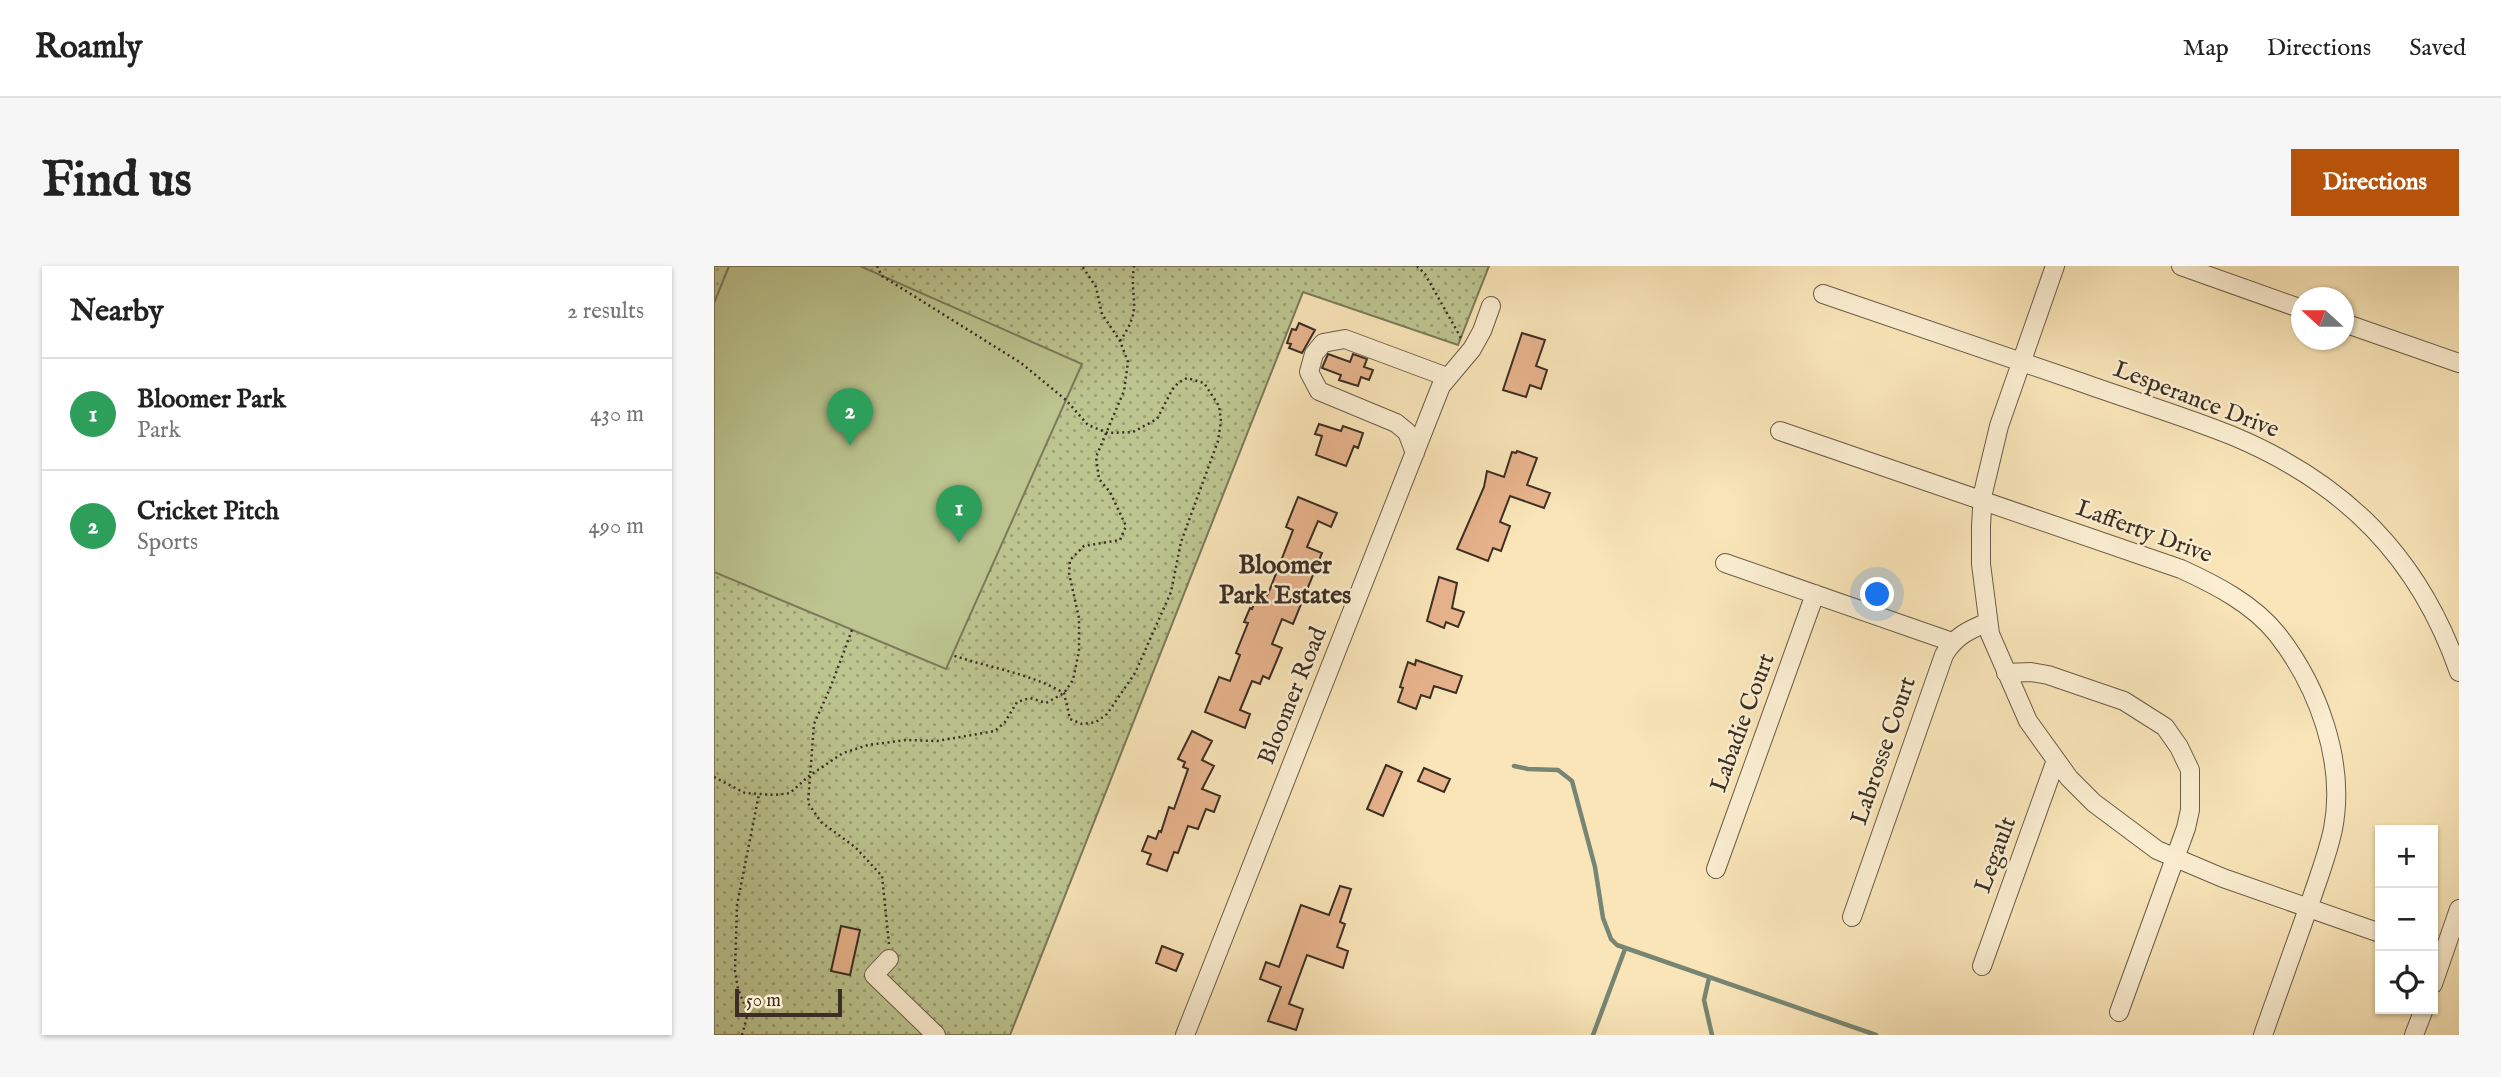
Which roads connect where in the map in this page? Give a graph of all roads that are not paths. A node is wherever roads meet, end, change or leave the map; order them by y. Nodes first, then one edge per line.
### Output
1 (2055, 266) edge
2 (2181, 266) edge
3 (1823, 294) dead end
4 (2291, 305) edge
5 (1491, 306) dead end
6 (2354, 327) edge
7 (2022, 362) junction
8 (2459, 363) edge
9 (1447, 377) junction
10 (1780, 430) dead end
11 (1415, 453) junction
12 (1982, 501) junction
13 (1725, 564) dead end
14 (1815, 594) junction
15 (1988, 622) junction
16 (1952, 642) junction
17 (2007, 673) junction
18 (2459, 673) edge
19 (2056, 760) junction
20 (2174, 858) junction
21 (1716, 869) dead end
22 (2308, 908) junction
23 (2459, 909) edge
24 (1852, 918) dead end
25 (2375, 931) edge
26 (2445, 955) edge
27 (889, 959) road end
28 (1982, 966) dead end
29 (2438, 972) edge
30 (2119, 1012) dead end
31 (2422, 1014) edge
32 (936, 1035) edge
33 (1185, 1035) edge
34 (2263, 1035) edge
35 (2414, 1035) edge

1 - 7 street
2 - 4 street
3 - 7 street, Lesperance Drive
5 - 9 street, Bloomer Road
6 - 8 street
7 - 12 street
7 - 18 street, Lesperance Drive
9 - 11 street, Bloomer Road
9 - 11 street
10 - 12 street, Lafferty Drive
11 - 33 street, Bloomer Road
12 - 15 street
12 - 22 street, Lafferty Drive
13 - 14 street
14 - 16 street
14 - 21 street, Labadie Court
15 - 16 street
15 - 17 street
16 - 24 street, Labrosse Court
17 - 19 street
17 - 20 street
19 - 20 street
19 - 28 street, Legault
20 - 22 street
20 - 30 street
22 - 25 street
22 - 34 street, Lafferty Drive
23 - 26 street
26 - 29 street
27 - 32 street
31 - 35 street

